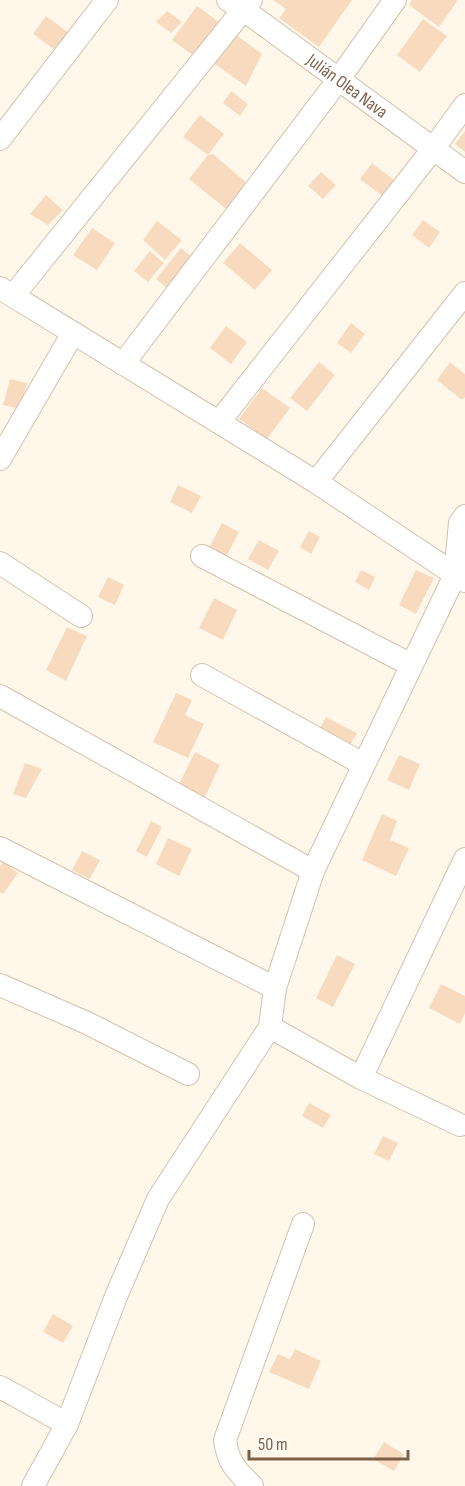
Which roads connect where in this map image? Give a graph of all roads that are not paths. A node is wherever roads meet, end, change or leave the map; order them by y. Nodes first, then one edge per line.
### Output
1 (107, 0) edge
2 (395, 0) edge
3 (241, 3) edge
4 (339, 79) junction
5 (465, 105) edge
6 (0, 139) edge
7 (433, 149) junction
8 (465, 172) edge
9 (7, 292) edge
10 (465, 293) edge
11 (73, 333) junction
12 (123, 364) junction
13 (219, 422) junction
14 (1, 453) edge
15 (316, 482) junction
16 (465, 516) edge
17 (202, 556) dead end
18 (0, 563) edge
19 (460, 578) edge
20 (81, 616) dead end
21 (411, 665) junction
22 (202, 675) dead end
23 (0, 696) edge
24 (363, 765) junction
25 (0, 848) edge
26 (465, 859) edge
27 (313, 871) junction
28 (0, 986) edge
29 (274, 988) junction
30 (270, 1027) junction
31 (188, 1074) dead end
32 (361, 1078) junction
33 (460, 1125) dead end
34 (303, 1224) dead end
35 (0, 1387) edge
36 (67, 1424) junction
37 (33, 1486) edge
38 (252, 1486) edge

1 - 6 street
2 - 4 street
3 - 4 street, Julián Olea Nava
3 - 9 street
4 - 7 street, Julián Olea Nava
4 - 12 street
5 - 7 street
7 - 8 street, Julián Olea Nava
7 - 13 street
9 - 11 street
10 - 15 street
11 - 12 street
11 - 14 street
12 - 13 street
13 - 15 street
15 - 19 street
16 - 19 street
17 - 21 street
18 - 20 street
19 - 21 street
21 - 24 street
22 - 24 street
23 - 27 street
24 - 27 street
25 - 29 street
26 - 32 street
27 - 29 street
28 - 31 street
29 - 30 street
30 - 32 street
30 - 36 street
32 - 33 street
34 - 38 street
35 - 36 street
36 - 37 street

